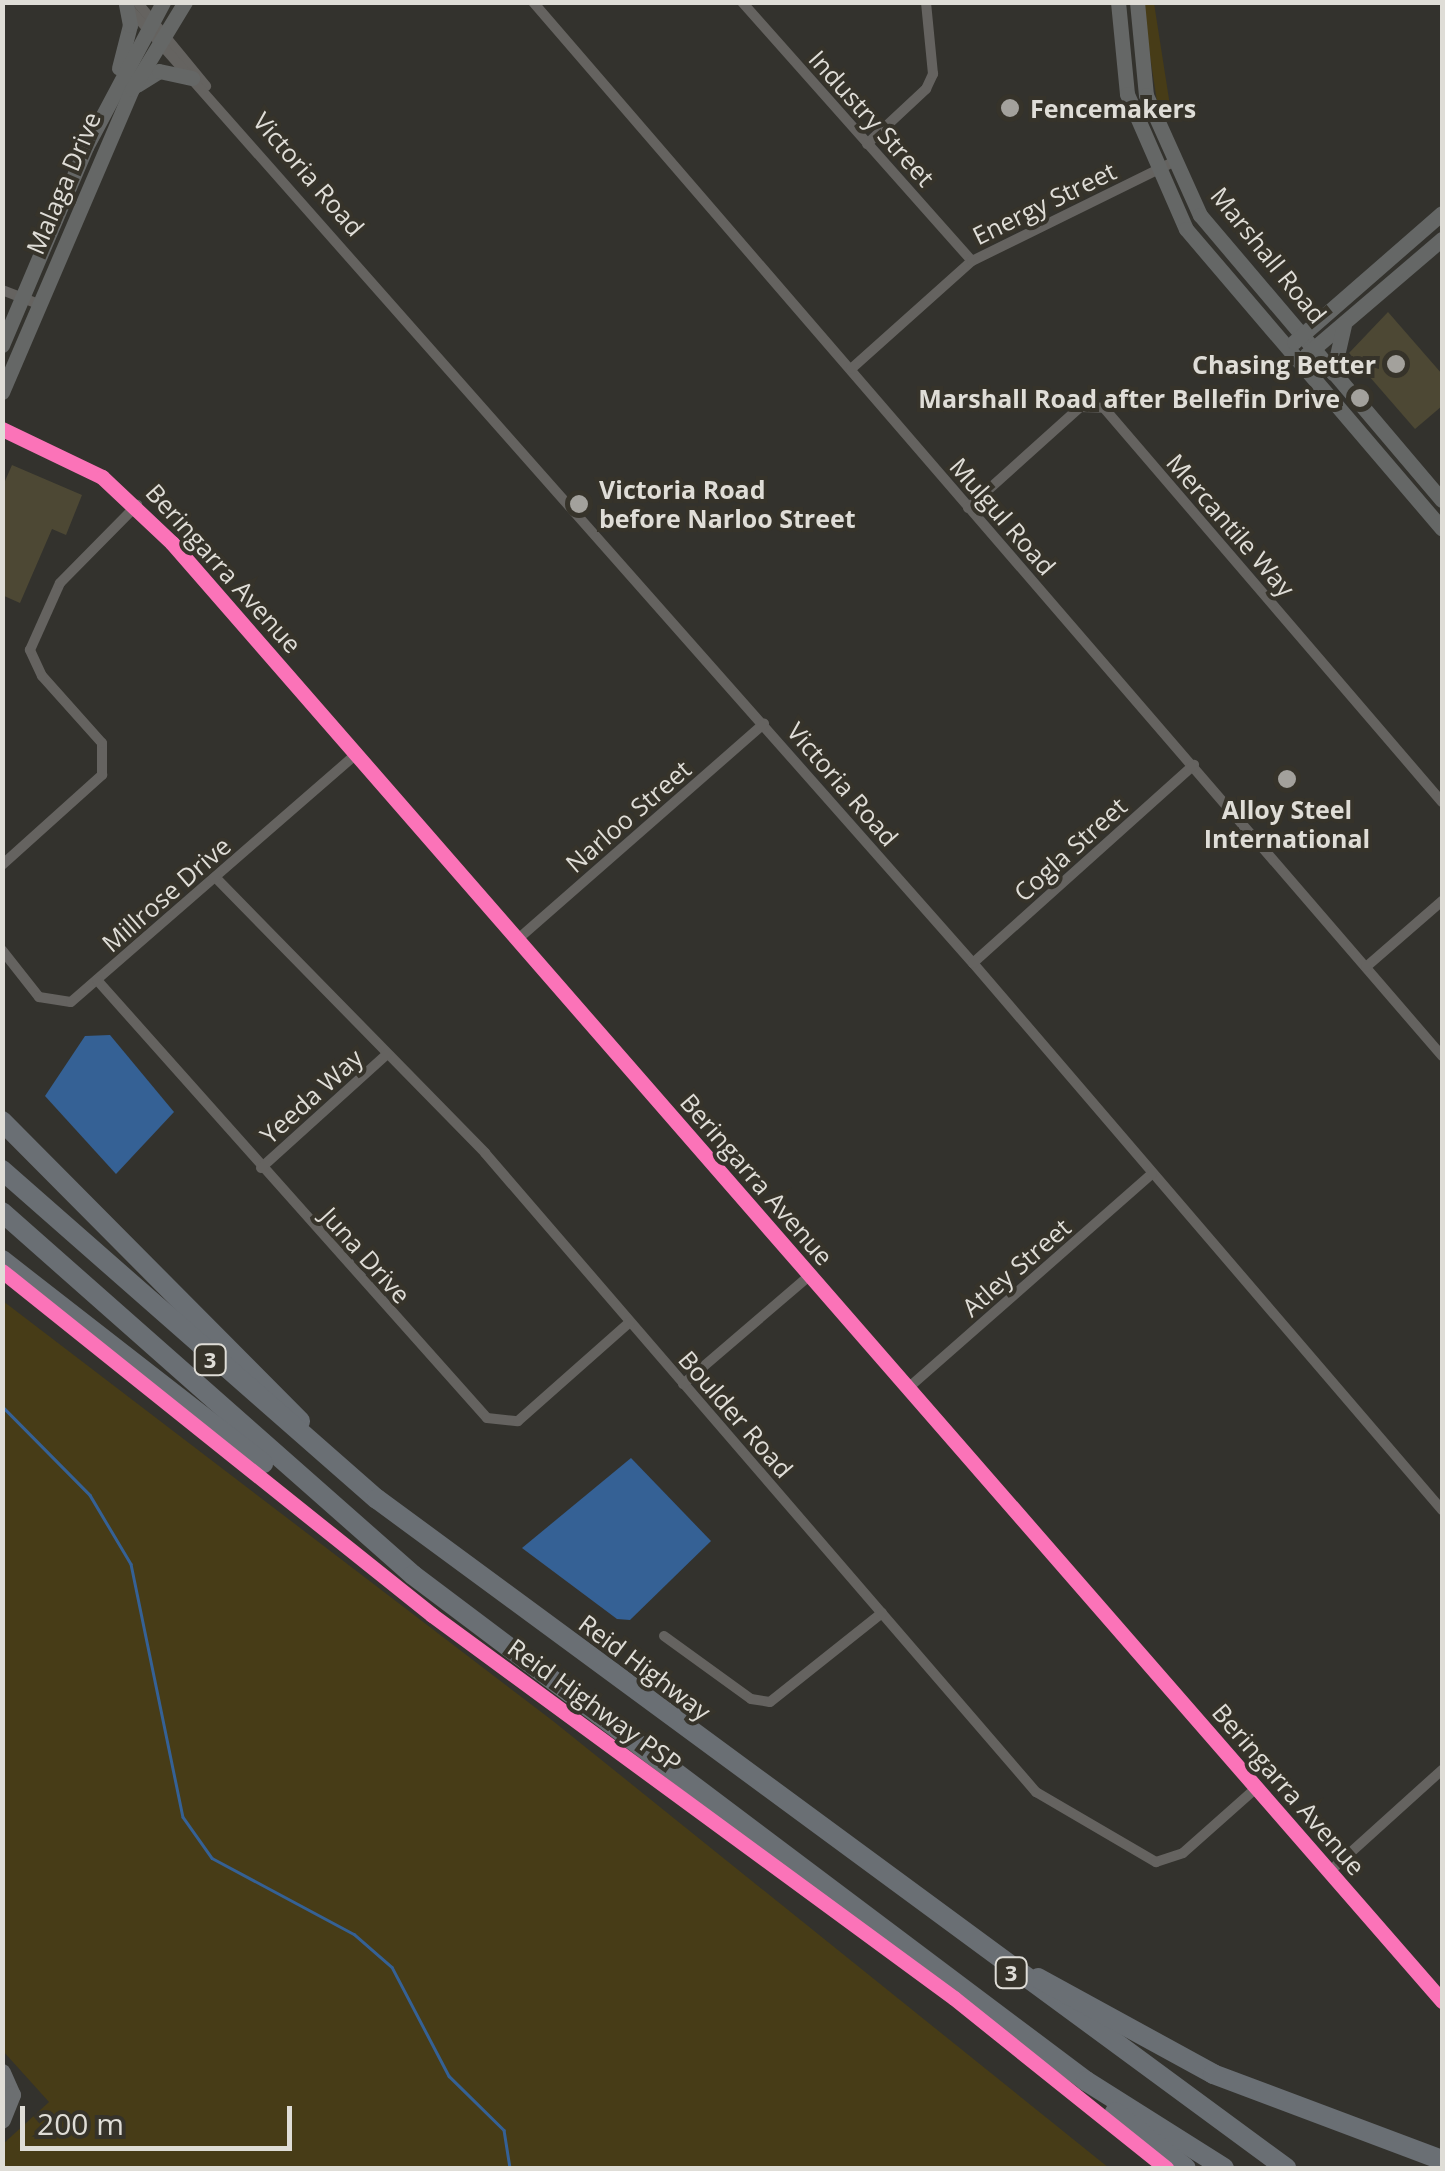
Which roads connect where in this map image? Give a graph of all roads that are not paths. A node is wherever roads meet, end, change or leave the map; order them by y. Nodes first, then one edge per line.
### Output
1 (162, 2) edge
2 (185, 2) edge
3 (533, 2) edge
4 (742, 2) edge
5 (926, 2) edge
6 (1118, 2) edge
7 (1137, 2) edge
8 (129, 3) edge
9 (156, 30) junction
10 (192, 78) junction
11 (132, 88) junction
12 (208, 88) junction
13 (107, 104) junction
14 (867, 144) junction
15 (1171, 163) junction
16 (1155, 172) junction
17 (1442, 213) edge
18 (1218, 237) junction
19 (1442, 239) edge
20 (972, 261) junction
21 (2, 290) edge
22 (22, 297) junction
23 (38, 304) junction
24 (1323, 318) junction
25 (1347, 320) junction
26 (1308, 342) junction
27 (2, 345) edge
28 (1287, 348) junction
29 (1300, 362) junction
30 (852, 368) junction
31 (1333, 374) junction
32 (2, 392) edge
33 (2, 429) edge
34 (1442, 500) edge
35 (137, 505) junction
36 (968, 508) junction
37 (1442, 529) edge
38 (764, 724) junction
39 (357, 753) junction
40 (1194, 765) junction
41 (1442, 802) edge
42 (2, 865) edge
43 (216, 878) junction
44 (1442, 901) edge
45 (518, 938) junction
46 (2, 950) edge
47 (973, 963) junction
48 (1366, 966) junction
49 (97, 980) junction
50 (387, 1054) junction
51 (1442, 1056) edge
52 (2, 1121) edge
53 (261, 1168) junction
54 (2, 1170) edge
55 (1152, 1174) junction
56 (2, 1212) edge
57 (2, 1260) edge
58 (808, 1278) junction
59 (630, 1322) junction
60 (683, 1384) junction
61 (906, 1389) junction
62 (1442, 1510) edge
63 (428, 1537) junction
64 (413, 1575) junction
65 (882, 1613) junction
66 (664, 1636) dead end
67 (742, 1770) junction
68 (1442, 1770) edge
69 (1255, 1789) junction
70 (1329, 1872) junction
71 (962, 1988) junction
72 (1442, 2001) edge
73 (2, 2073) edge
74 (2, 2120) edge
75 (1380, 2135) junction
76 (1442, 2147) edge
77 (1442, 2160) edge
78 (1186, 2168) edge
79 (1224, 2168) edge
80 (1286, 2168) edge

1 - 9 main road, Malaga Drive
2 - 9 main road, Malaga Drive
3 - 30 street, Mulgul Road
4 - 14 street, Industry Street
5 - 14 street
6 - 16 main road, Marshall Road
7 - 15 main road, Marshall Road
8 - 9 street, Victoria Road
8 - 13 main road
9 - 10 street, Victoria Road
9 - 11 main road, Malaga Drive
9 - 12 street, Victoria Road
9 - 13 main road, Malaga Drive
10 - 11 main road
10 - 12 street, Victoria Road
11 - 23 main road, Malaga Drive
12 - 38 street, Victoria Road
13 - 22 main road, Malaga Drive
14 - 20 street, Industry Street
15 - 16 street, Energy Street
15 - 18 main road, Marshall Road
16 - 20 street, Energy Street
16 - 28 main road, Marshall Road
17 - 24 main road
18 - 24 main road
18 - 26 main road, Marshall Road
19 - 25 main road
20 - 30 street, Energy Street
21 - 22 street
22 - 23 street
22 - 27 main road, Malaga Drive
23 - 32 main road, Malaga Drive
24 - 26 main road
25 - 26 main road
25 - 31 main road
26 - 28 main road
26 - 29 main road
26 - 31 main road, Marshall Road
28 - 29 main road, Marshall Road
29 - 37 main road, Marshall Road
30 - 36 street, Mulgul Road
31 - 34 main road, Marshall Road
33 - 35 street, Beringarra Avenue
35 - 39 street, Beringarra Avenue
35 - 42 street
36 - 40 street, Mulgul Road
36 - 41 street, Mercantile Way
38 - 45 street, Narloo Street
38 - 47 street, Victoria Road
39 - 43 street, Millrose Drive
39 - 45 street, Beringarra Avenue
40 - 47 street, Cogla Street
40 - 48 street, Mulgul Road
43 - 49 street, Millrose Drive
43 - 50 street, Boulder Road
44 - 48 street
45 - 58 street, Beringarra Avenue
46 - 49 street, Millrose Drive
47 - 55 street, Victoria Road
48 - 51 street, Mulgul Road
49 - 53 street, Juna Drive
50 - 53 street, Yeeda Way
50 - 59 street, Boulder Road
52 - 63 highway
53 - 59 street, Juna Drive
54 - 63 highway, Reid Highway / 3
55 - 61 street, Atley Street
55 - 62 street, Victoria Road
56 - 64 highway, 3
57 - 64 highway
58 - 60 street
58 - 61 street, Beringarra Avenue
59 - 60 street, Boulder Road
60 - 65 street, Boulder Road
61 - 69 street, Beringarra Avenue
63 - 67 highway, Reid Highway / 3
64 - 71 highway, 3
65 - 66 street
65 - 69 street, Boulder Road
67 - 75 highway
67 - 80 highway, Reid Highway / 3
68 - 70 street
69 - 70 street, Beringarra Avenue
70 - 72 street, Beringarra Avenue
71 - 78 highway, 3
71 - 79 highway, 3
73 - 74 main road
75 - 76 highway
75 - 77 highway

